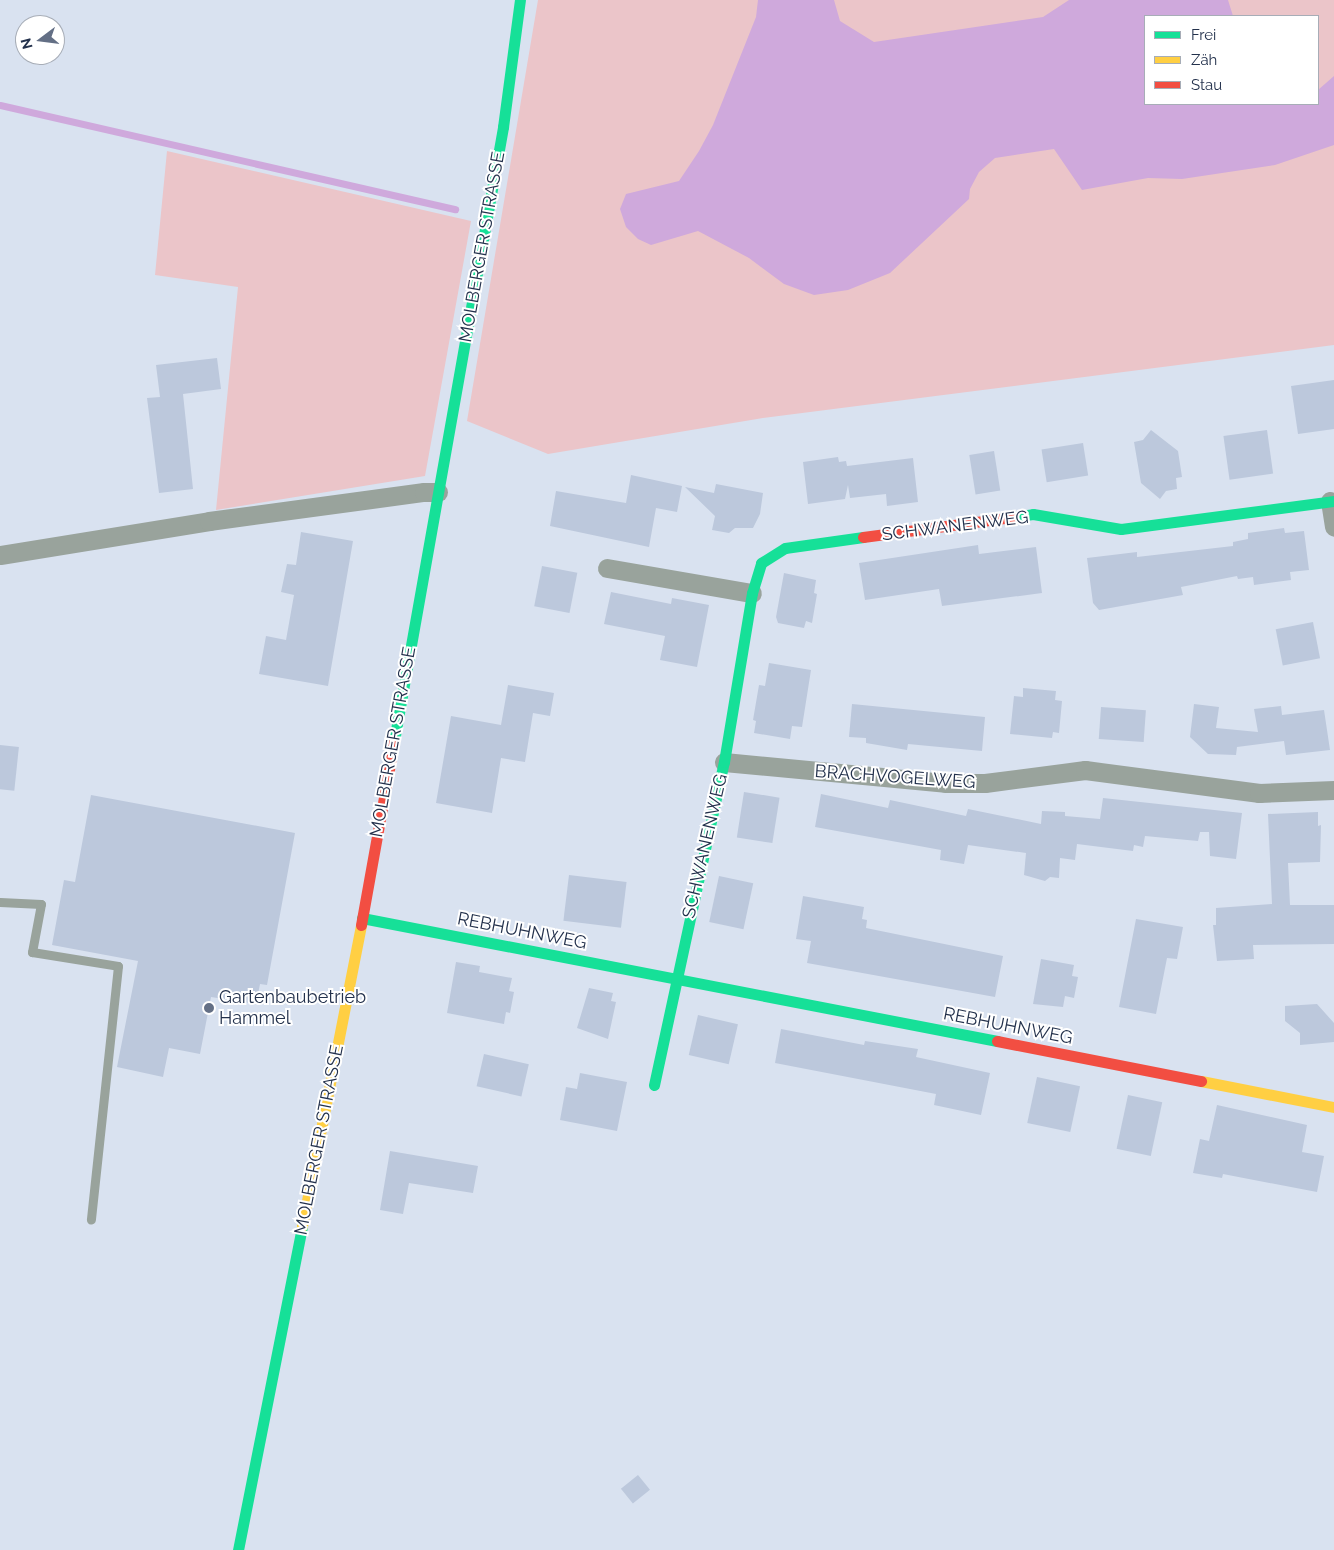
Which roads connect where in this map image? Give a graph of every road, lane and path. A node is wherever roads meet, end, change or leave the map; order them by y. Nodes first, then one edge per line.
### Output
1 (520, 0) edge
2 (438, 492) junction
3 (1332, 501) edge
4 (1334, 527) edge
5 (0, 554) edge
6 (607, 568) dead end
7 (752, 593) junction
8 (724, 762) junction
9 (1334, 790) edge
10 (0, 902) edge
11 (362, 918) junction
12 (676, 979) junction
13 (654, 1085) dead end
14 (1334, 1107) edge
15 (91, 1220) dead end
16 (238, 1550) edge

1 - 2 street, MOLBERGER STRASSE
2 - 5 street
2 - 11 street, MOLBERGER STRASSE
3 - 4 street
3 - 7 street, SCHWANENWEG
6 - 7 street
7 - 8 street, SCHWANENWEG
8 - 9 street, BRACHVOGELWEG
8 - 12 street, SCHWANENWEG
10 - 15 lane
11 - 12 street, REBHUHNWEG
11 - 16 street, MOLBERGER STRASSE
12 - 13 street
12 - 14 street, REBHUHNWEG

